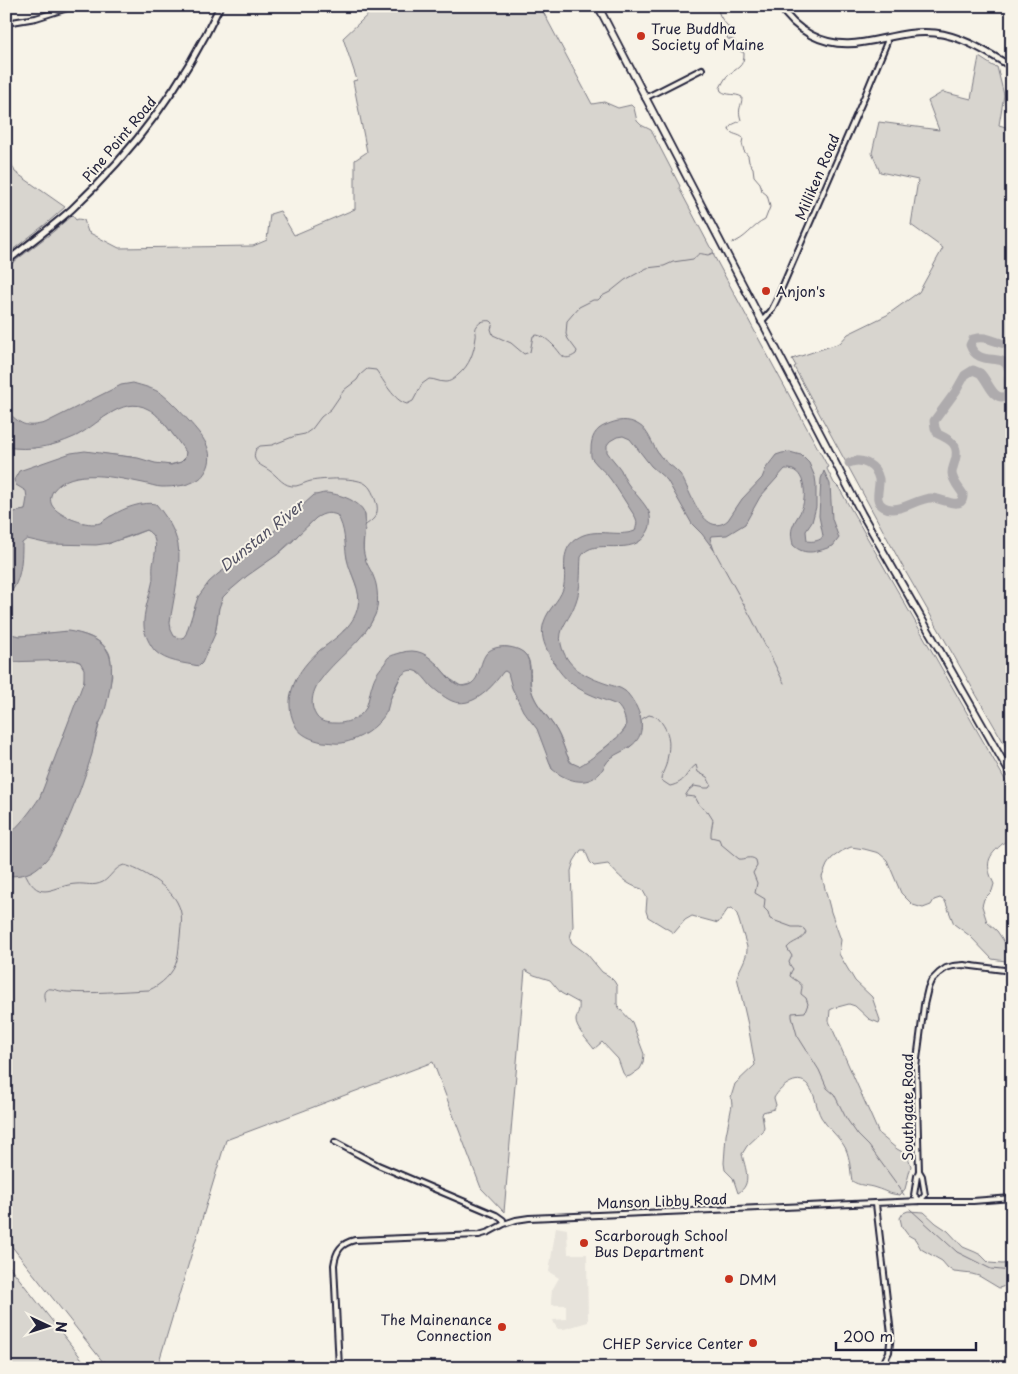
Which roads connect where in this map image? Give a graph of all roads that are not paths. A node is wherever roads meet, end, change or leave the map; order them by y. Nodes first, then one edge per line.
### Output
1 (74, 6) edge
2 (220, 6) edge
3 (598, 6) edge
4 (780, 6) edge
5 (6, 24) edge
6 (886, 38) junction
7 (1012, 67) edge
8 (702, 69) dead end
9 (646, 98) junction
10 (6, 262) edge
11 (761, 322) junction
12 (1012, 777) edge
13 (1012, 971) edge
14 (335, 1142) dead end
15 (920, 1171) junction
16 (1012, 1198) edge
17 (920, 1201) junction
18 (876, 1204) junction
19 (504, 1224) junction
20 (885, 1362) junction
21 (339, 1368) edge
22 (881, 1368) edge
23 (892, 1368) edge

1 - 5 street
2 - 10 main road, Pine Point Road
3 - 9 main road
4 - 6 main road
6 - 7 main road
6 - 11 street, Milliken Road
8 - 9 street
9 - 11 main road
11 - 12 main road
13 - 15 street, Southgate Road
14 - 19 street
15 - 17 street, Southgate Road
15 - 17 street, Southgate Road
16 - 17 street, Manson Libby Road
17 - 18 street, Manson Libby Road
18 - 19 street, Manson Libby Road
18 - 20 street
19 - 21 street, Manson Libby Road
20 - 22 street
20 - 23 street

